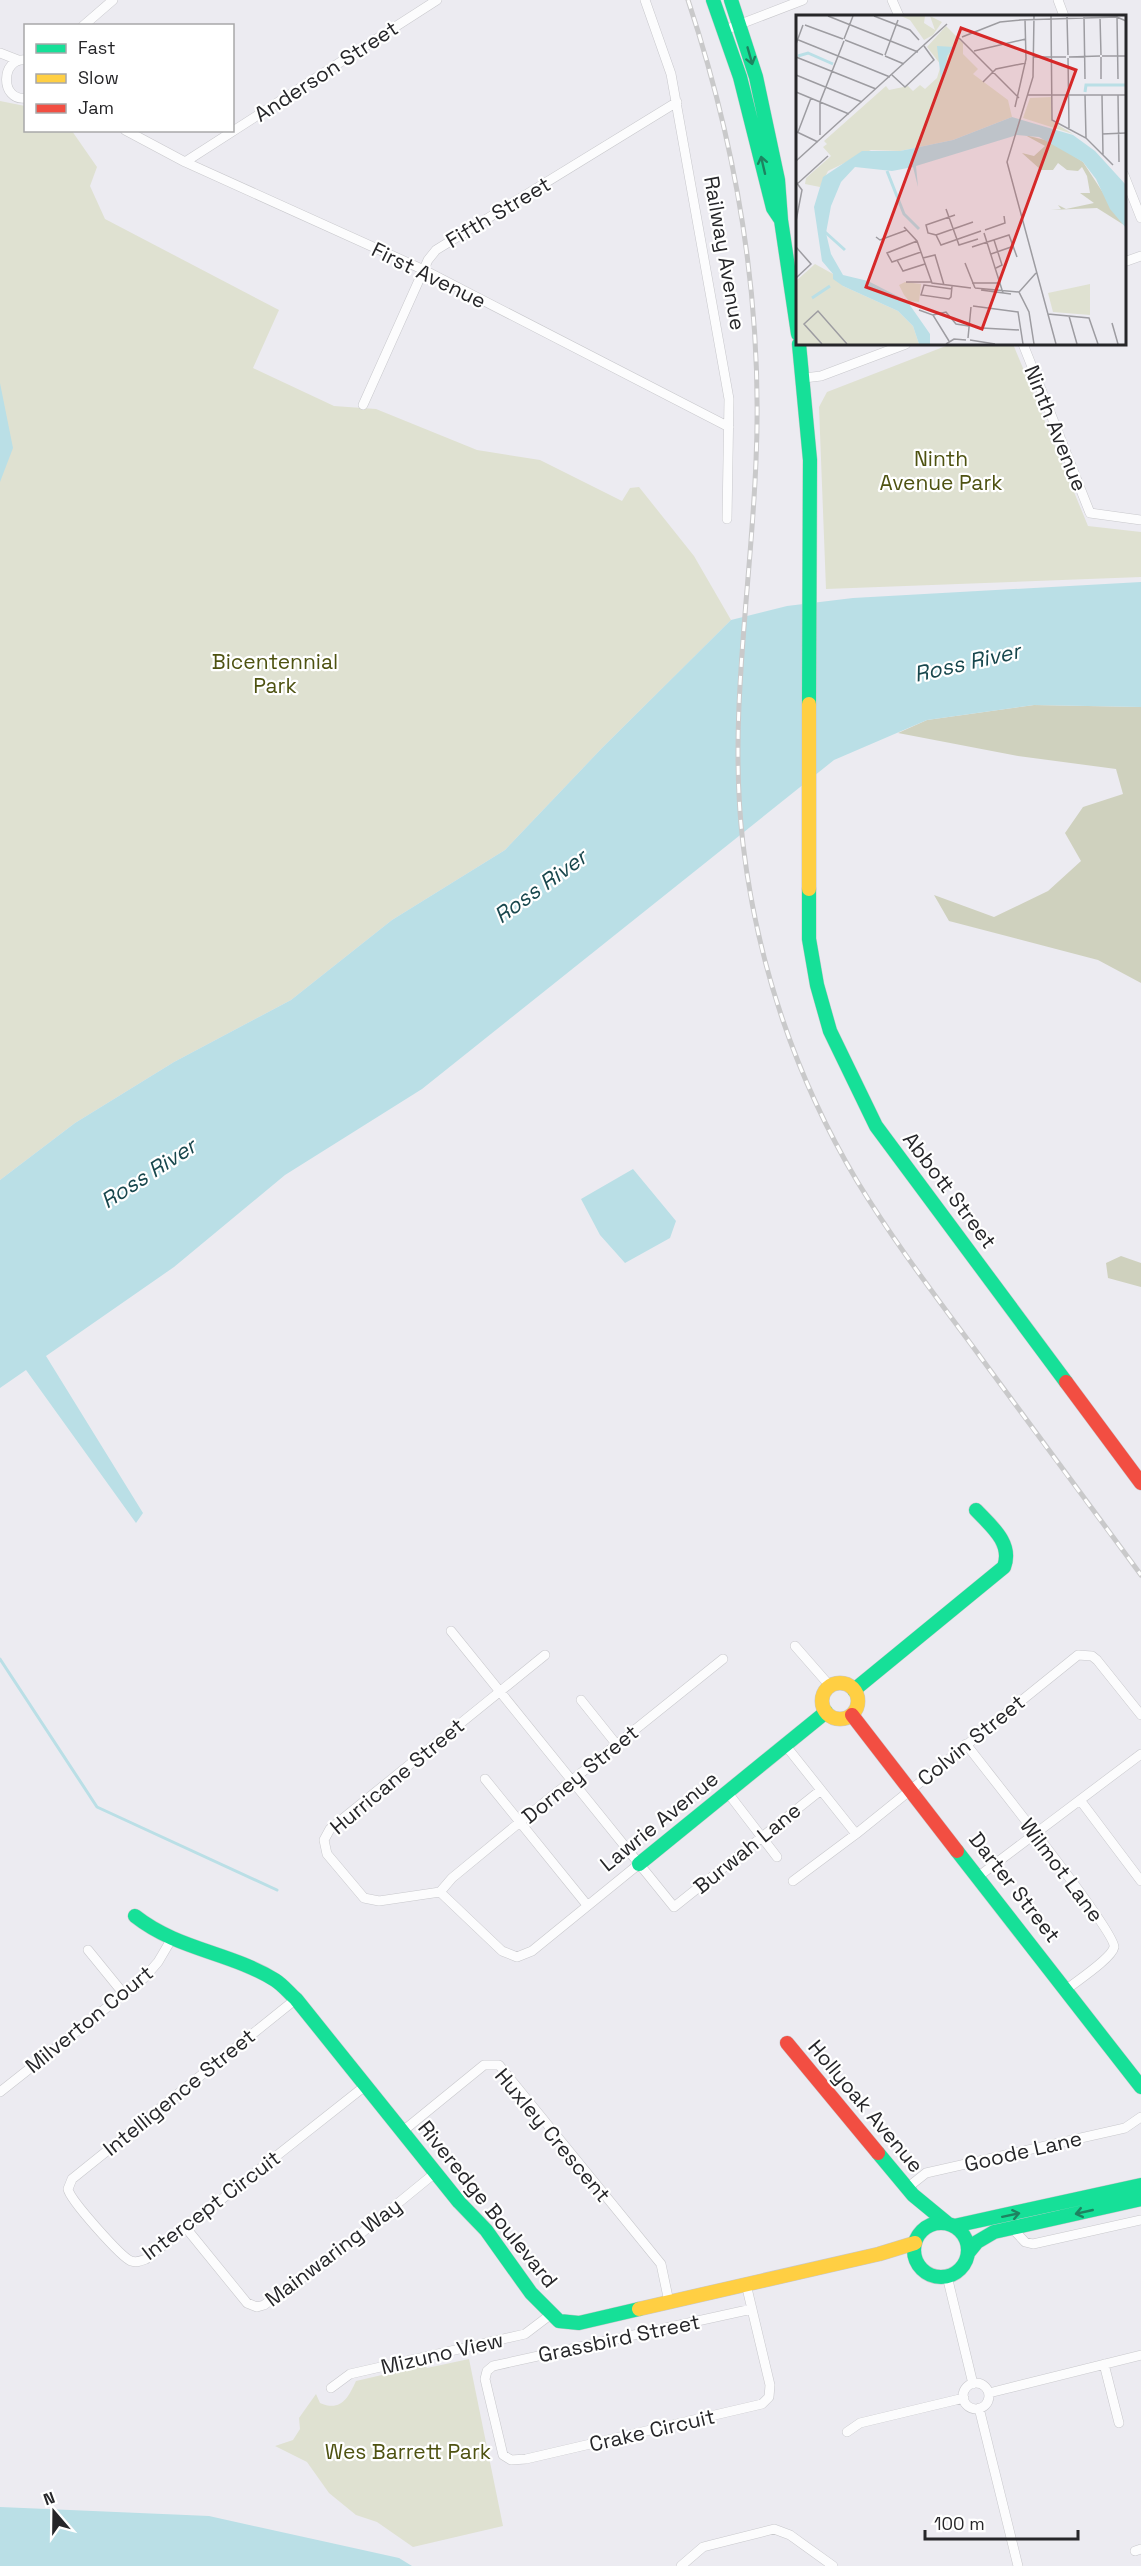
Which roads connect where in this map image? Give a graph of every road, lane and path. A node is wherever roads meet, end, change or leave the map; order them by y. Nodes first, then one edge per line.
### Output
1 (113, 0) edge
2 (436, 0) edge
3 (645, 0) edge
4 (713, 0) edge
5 (731, 0) edge
6 (803, 0) edge
7 (892, 0) edge
8 (1058, 0) edge
9 (899, 15) edge
10 (1064, 15) edge
11 (85, 24) edge
12 (741, 24) junction
13 (725, 30) junction
14 (0, 53) edge
15 (22, 60) edge
16 (2, 87) edge
17 (23, 99) edge
18 (677, 102) junction
19 (234, 130) edge
20 (129, 132) edge
21 (231, 132) edge
22 (185, 162) junction
23 (1126, 178) edge
24 (1141, 218) edge
25 (781, 220) junction
26 (1141, 256) edge
27 (1126, 262) edge
28 (424, 270) junction
29 (796, 321) edge
30 (799, 345) edge
31 (903, 345) edge
32 (1023, 345) edge
33 (804, 378) junction
34 (363, 405) dead end
35 (729, 427) junction
36 (727, 519) dead end
37 (1141, 520) edge
38 (1141, 1483) edge
39 (976, 1510) dead end
40 (451, 1631) dead end
41 (795, 1646) dead end
42 (545, 1655) dead end
43 (723, 1659) dead end
44 (830, 1686) junction
45 (854, 1690) junction
46 (500, 1691) junction
47 (581, 1701) dead end
48 (826, 1712) junction
49 (852, 1715) junction
50 (1141, 1715) edge
51 (617, 1744) junction
52 (966, 1744) junction
53 (786, 1746) junction
54 (1141, 1754) edge
55 (485, 1779) dead end
56 (571, 1780) junction
57 (912, 1789) junction
58 (821, 1790) junction
59 (728, 1793) junction
60 (1080, 1800) junction
61 (520, 1822) junction
62 (1035, 1833) junction
63 (856, 1834) junction
64 (762, 1836) junction
65 (777, 1857) dead end
66 (639, 1864) junction
67 (979, 1876) junction
68 (793, 1881) dead end
69 (1141, 1881) edge
70 (440, 1892) junction
71 (587, 1905) junction
72 (135, 1916) dead end
73 (171, 1940) junction
74 (88, 1950) dead end
75 (1067, 1989) junction
76 (123, 1993) junction
77 (296, 1999) junction
78 (787, 2043) dead end
79 (365, 2086) junction
80 (1141, 2087) edge
81 (0, 2092) edge
82 (1141, 2117) edge
83 (404, 2131) junction
84 (435, 2173) junction
85 (1141, 2185) edge
86 (68, 2189) joint
87 (910, 2191) junction
88 (1141, 2199) edge
89 (1141, 2220) edge
90 (950, 2225) junction
91 (186, 2228) junction
92 (1012, 2228) junction
93 (918, 2237) junction
94 (968, 2253) junction
95 (879, 2254) junction
96 (916, 2262) junction
97 (947, 2276) junction
98 (746, 2284) junction
99 (669, 2302) junction
100 (752, 2309) junction
101 (550, 2314) junction
102 (1141, 2355) edge
103 (1104, 2364) junction
104 (487, 2371) joint
105 (973, 2384) junction
106 (331, 2388) dead end
107 (988, 2393) junction
108 (964, 2398) junction
109 (979, 2408) junction
110 (1119, 2423) dead end
111 (847, 2432) dead end
112 (681, 2566) edge
113 (833, 2566) edge
114 (1018, 2566) edge

1 - 11 street
2 - 19 street, Anderson Street
3 - 18 street, Railway Avenue
4 - 13 street
5 - 12 street
6 - 12 street
7 - 9 street
8 - 10 street
12 - 13 street
12 -> 25 street
25 -> 13 street
14 - 15 street
15 - 16 street
16 - 17 street
18 - 28 street, Fifth Street
18 - 35 street, Railway Avenue
20 - 22 street, First Avenue
21 - 22 street, Anderson Street
22 - 28 street, First Avenue
23 - 24 street
25 - 29 street
26 - 27 street
28 - 34 street, Fifth Street
28 - 35 street, First Avenue
30 - 33 street
31 - 33 street
32 - 37 street, Ninth Avenue
33 - 38 street, Abbott Street
35 - 36 street, Railway Avenue
39 - 45 street
40 - 46 street
41 - 44 street
42 - 46 street
43 - 51 street, Dorney Street
44 - 45 street
44 - 48 street
45 - 49 street
46 - 56 street
46 - 70 street, Hurricane Street
47 - 51 street
48 - 49 street
48 - 53 street, Lawrie Avenue
49 - 57 street, Darter Street
50 - 52 street, Colvin Street
51 - 56 street, Dorney Street
52 - 57 street, Colvin Street
52 - 62 street, Wilmot Lane
53 - 58 street
53 - 59 street, Lawrie Avenue
54 - 60 street
55 - 61 street
56 - 61 street, Dorney Street
56 - 66 street
57 - 63 street, Colvin Street
57 - 67 street, Darter Street
58 - 63 street
58 - 64 street, Burwah Lane
59 - 64 street
59 - 66 street, Lawrie Avenue
60 - 62 street
60 - 69 street
61 - 70 street, Dorney Street
61 - 71 street
62 - 67 street
62 - 75 street, Wilmot Lane
63 - 68 street, Colvin Street
64 - 65 street
64 - 66 street, Burwah Lane
66 - 71 street, Lawrie Avenue
67 - 75 street, Darter Street
70 - 71 street, Lawrie Avenue
72 - 73 street, Riveredge Boulevard
73 - 76 street, Milverton Court
73 - 77 street, Riveredge Boulevard
74 - 76 street
75 - 80 street, Darter Street
76 - 81 street, Milverton Court
77 - 79 street, Riveredge Boulevard
77 - 86 street, Intelligence Street
78 - 87 street, Hollyoak Avenue
79 - 83 street, Riveredge Boulevard
79 - 91 street, Intercept Circuit
82 - 87 street, Goode Lane
83 - 84 street, Riveredge Boulevard
83 - 99 street, Huxley Crescent
84 - 91 street, Mainwaring Way
84 - 101 street, Riveredge Boulevard
90 -> 85 street
86 - 91 street, Intercept Circuit
87 - 90 street
87 - 93 street
88 -> 92 street
89 - 92 street
90 - 93 street
90 - 94 street
92 - 94 street
93 - 95 street, Riveredge Boulevard
93 - 96 street
94 - 97 street
95 - 96 street, Riveredge Boulevard
95 - 98 street, Riveredge Boulevard
96 - 97 street
97 - 105 street
98 - 99 street, Riveredge Boulevard
98 - 100 street, Crake Circuit
99 - 101 street, Riveredge Boulevard
100 - 104 street, Grassbird Street
100 - 104 street, Crake Circuit
101 - 106 street, Mizuno View
102 - 103 street
103 - 107 street
103 - 110 street
105 - 107 street
105 - 108 street
107 - 109 street
108 - 109 street
108 - 111 street
109 - 114 street
112 - 113 street

